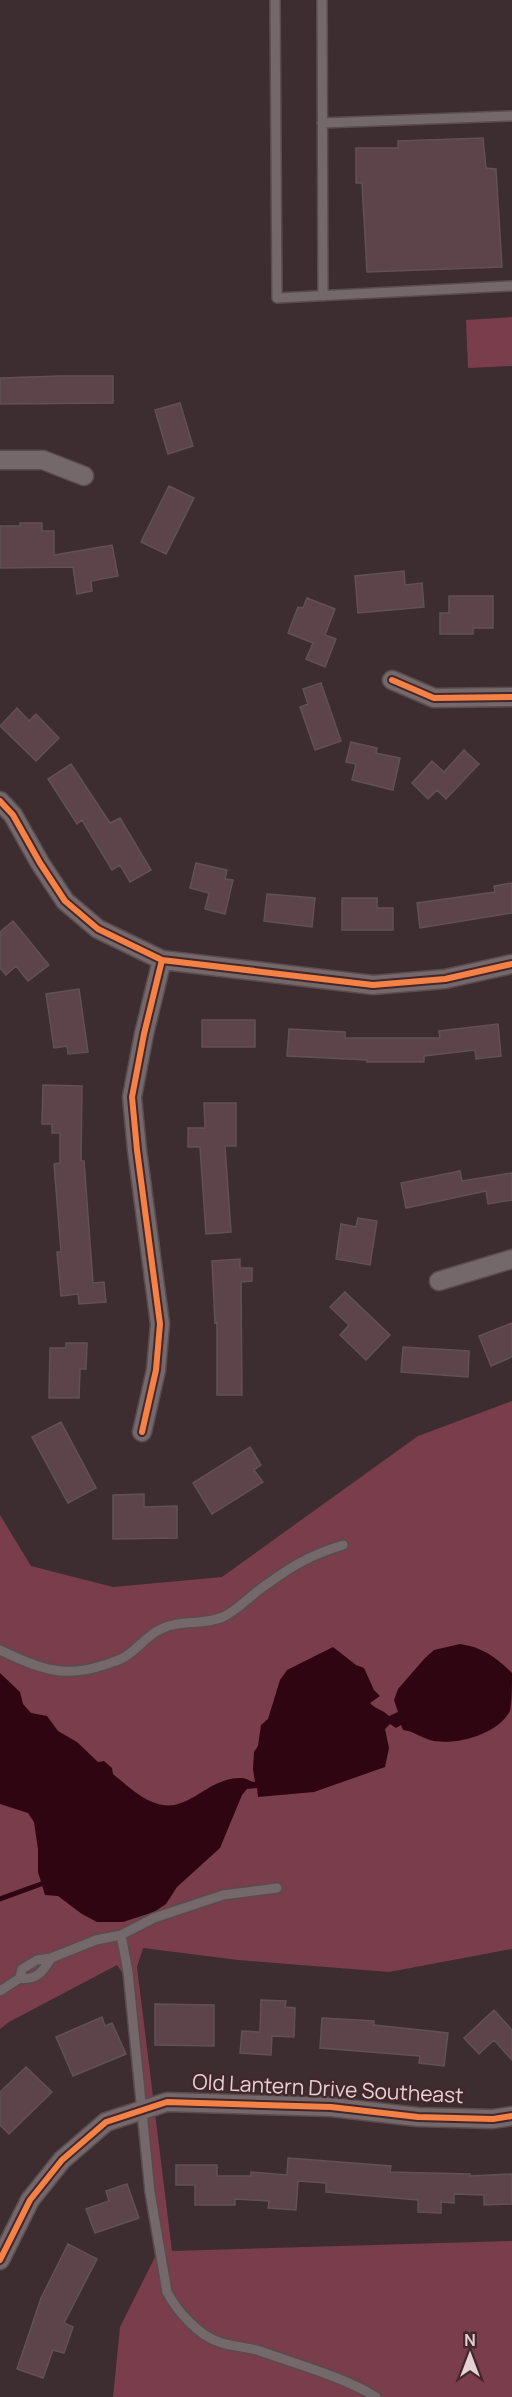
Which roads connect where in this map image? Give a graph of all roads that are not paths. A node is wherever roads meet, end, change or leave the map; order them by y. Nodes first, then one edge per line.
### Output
1 (275, 0) edge
2 (322, 0) edge
3 (512, 116) edge
4 (322, 123) junction
5 (512, 286) edge
6 (323, 296) junction
7 (0, 460) edge
8 (84, 476) dead end
9 (392, 680) dead end
10 (512, 697) edge
11 (0, 801) edge
12 (162, 960) junction
13 (512, 964) edge
14 (512, 1259) edge
15 (439, 1281) dead end
16 (142, 1432) dead end
17 (342, 1545) dead end
18 (0, 1650) edge
19 (277, 1888) dead end
20 (121, 1935) junction
21 (51, 1958) junction
22 (20, 1978) junction
23 (0, 1991) edge
24 (143, 2110) junction
25 (512, 2116) edge
26 (0, 2260) edge
27 (376, 2397) edge

1 - 6 lane
2 - 4 lane
3 - 4 lane
4 - 6 lane
5 - 6 lane
7 - 8 street
9 - 10 street
11 - 12 street
12 - 13 street
12 - 16 street
14 - 15 street
17 - 18 lane
19 - 20 lane
20 - 21 lane
20 - 24 lane
21 - 22 lane
21 - 22 lane
22 - 23 lane
24 - 25 street, Old Lantern Drive Southeast
24 - 26 street, Old Lantern Drive Southeast
24 - 27 lane

